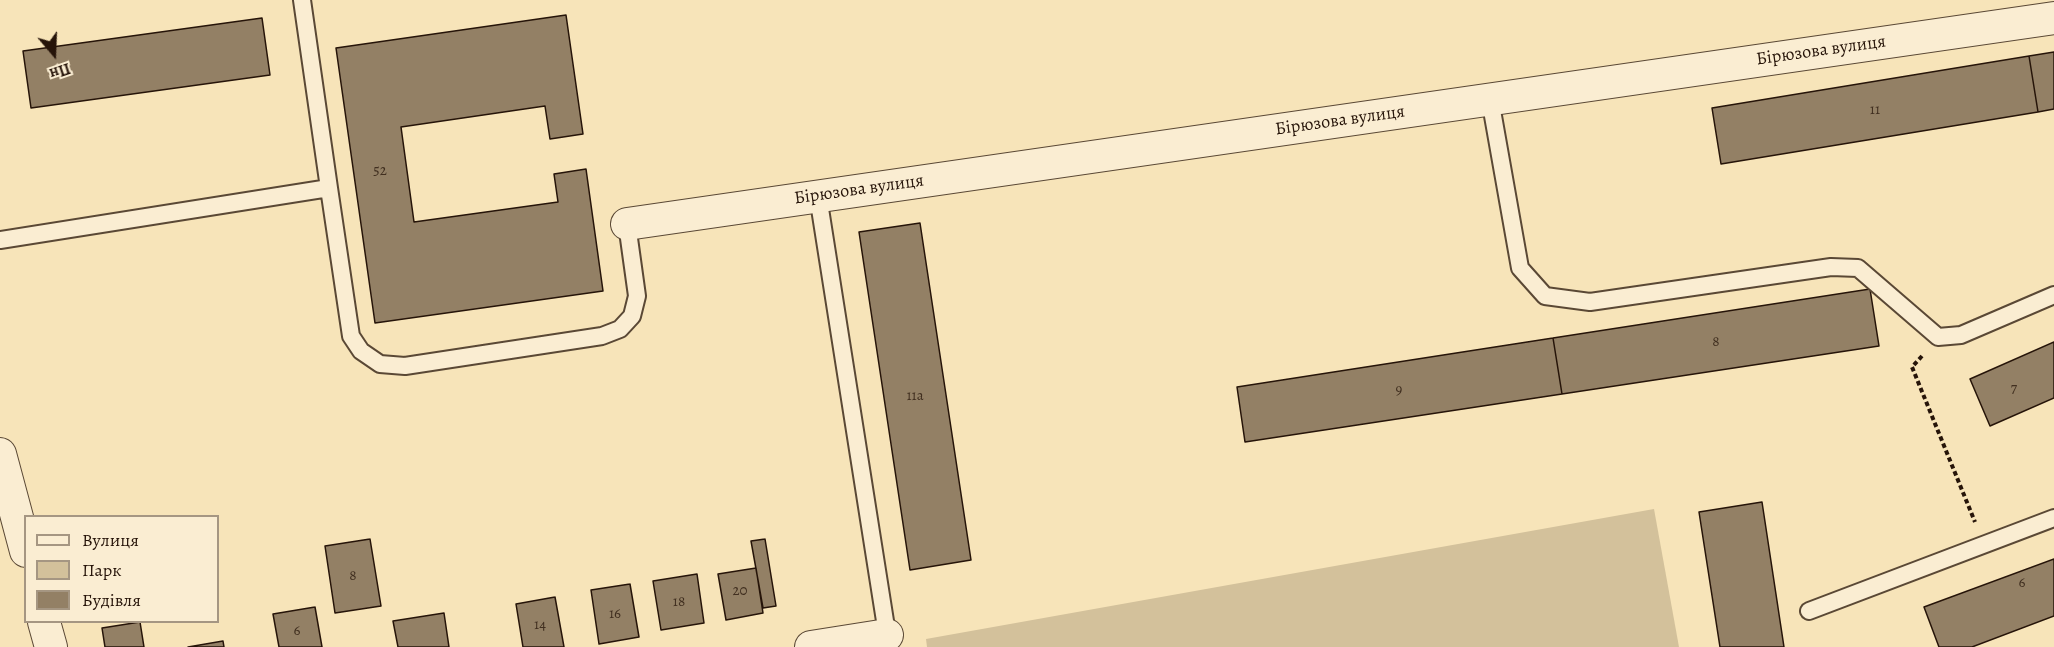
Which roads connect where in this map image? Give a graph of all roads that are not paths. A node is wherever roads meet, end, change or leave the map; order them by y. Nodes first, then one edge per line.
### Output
1 (302, 0) edge
2 (2054, 18) edge
3 (1490, 99) junction
4 (329, 188) junction
5 (818, 196) junction
6 (627, 224) joint
7 (0, 240) edge
8 (2054, 295) edge
9 (0, 454) edge
10 (2054, 518) edge
11 (15, 541) edge
12 (1809, 611) dead end
13 (45, 623) edge
14 (889, 641) edge
15 (51, 647) edge
16 (811, 647) edge

1 - 4 lane
2 - 3 street, Бірюзова вулиця
3 - 5 street, Бірюзова вулиця
3 - 8 lane
4 - 6 lane
4 - 7 lane
5 - 6 street, Бірюзова вулиця
5 - 14 lane
9 - 11 street
10 - 12 lane
13 - 15 street
14 - 16 street

